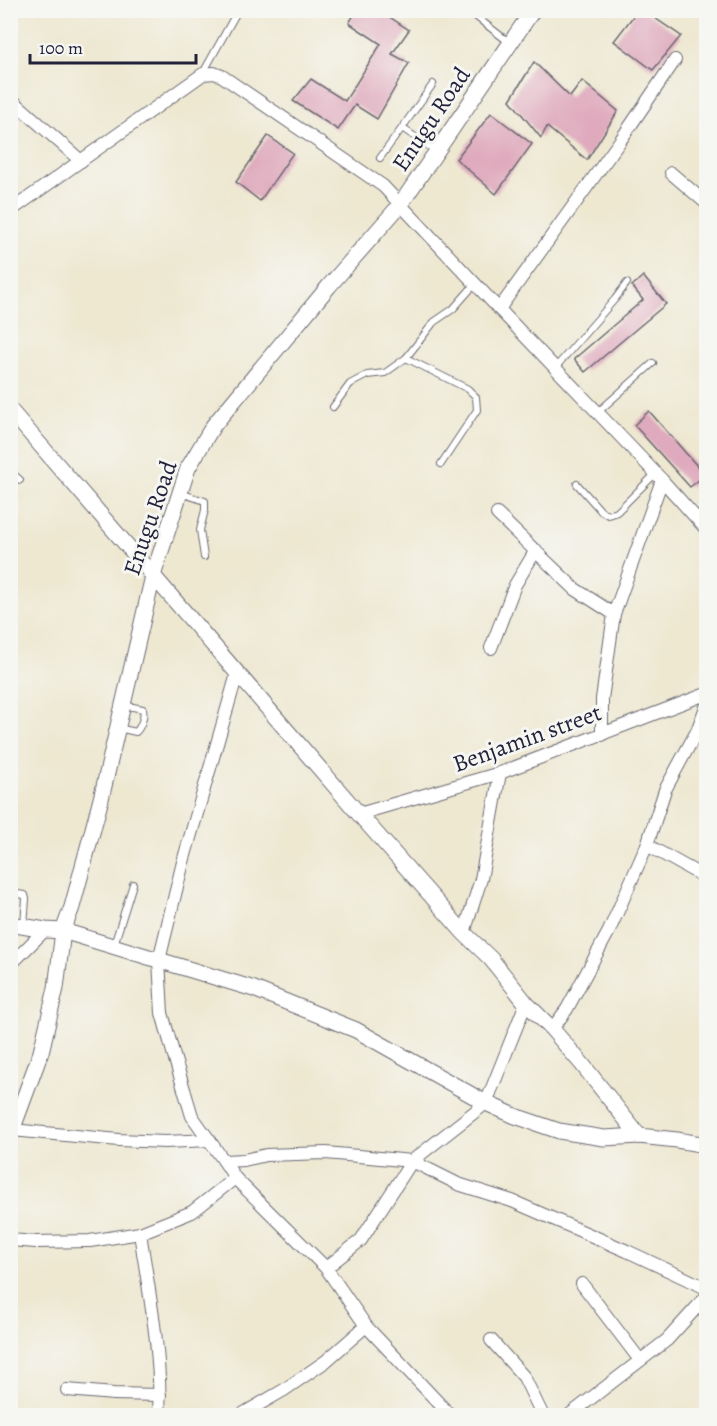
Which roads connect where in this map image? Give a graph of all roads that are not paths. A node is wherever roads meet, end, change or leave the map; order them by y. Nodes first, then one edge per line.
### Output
1 (238, 10) edge
2 (466, 10) edge
3 (533, 10) edge
4 (511, 43) junction
5 (675, 60) dead end
6 (203, 74) junction
7 (433, 84) dead end
8 (10, 98) edge
9 (402, 128) junction
10 (437, 151) junction
11 (380, 158) dead end
12 (81, 161) junction
13 (671, 173) dead end
14 (706, 203) edge
15 (400, 205) junction
16 (10, 211) edge
17 (627, 283) dead end
18 (475, 284) junction
19 (499, 309) junction
20 (406, 358) junction
21 (653, 363) dead end
22 (555, 368) junction
23 (333, 407) dead end
24 (11, 412) edge
25 (598, 412) junction
26 (441, 464) dead end
27 (10, 471) edge
28 (659, 476) junction
29 (20, 480) dead end
30 (577, 484) dead end
31 (180, 493) junction
32 (496, 514) dead end
33 (704, 522) edge
34 (536, 550) junction
35 (204, 557) dead end
36 (153, 576) junction
37 (614, 614) junction
38 (491, 648) dead end
39 (237, 674) junction
40 (706, 694) edge
41 (123, 705) junction
42 (706, 707) edge
43 (118, 728) junction
44 (602, 735) junction
45 (500, 773) junction
46 (359, 814) junction
47 (647, 845) junction
48 (706, 878) edge
49 (133, 884) dead end
50 (10, 893) edge
51 (14, 924) edge
52 (45, 930) junction
53 (63, 931) junction
54 (464, 933) junction
55 (114, 946) junction
56 (159, 960) junction
57 (10, 965) edge
58 (526, 1003) junction
59 (552, 1029) junction
60 (486, 1103) junction
61 (11, 1133) edge
62 (639, 1136) junction
63 (210, 1140) junction
64 (706, 1145) edge
65 (224, 1161) junction
66 (412, 1161) junction
67 (235, 1178) junction
68 (140, 1233) junction
69 (10, 1240) edge
70 (326, 1268) junction
71 (582, 1284) dead end
72 (706, 1288) edge
73 (706, 1297) edge
74 (366, 1326) junction
75 (491, 1340) dead end
76 (640, 1360) junction
77 (67, 1390) dead end
78 (160, 1395) junction
79 (159, 1416) edge
80 (239, 1416) edge
81 (451, 1416) edge
82 (543, 1416) edge
83 (568, 1416) edge

1 - 6 lane
2 - 4 lane
3 - 4 street, Enugu Road
4 - 10 street, Enugu Road
5 - 19 street
6 - 12 street
6 - 15 street
7 - 9 lane
8 - 12 street
9 - 10 lane
9 - 11 lane
10 - 15 street, Enugu Road
12 - 16 street
13 - 14 street
15 - 18 street
15 - 31 street, Enugu Road
17 - 22 lane
18 - 19 street
18 - 20 lane
19 - 22 street
20 - 23 lane
20 - 26 lane
21 - 25 lane
22 - 25 street
24 - 36 street
25 - 28 street
27 - 29 lane
28 - 30 lane
28 - 33 street
28 - 37 street
31 - 35 lane
31 - 36 street, Enugu Road
32 - 34 street
34 - 37 street
34 - 38 street
36 - 39 street
36 - 41 street, Enugu Road
37 - 44 street
39 - 46 street
39 - 56 street
40 - 44 street, Benjamin street
41 - 43 street, Enugu Road
41 - 43 lane
42 - 47 street
43 - 53 street, Enugu Road
44 - 45 street, Benjamin street
45 - 46 street, Benjamin street
45 - 54 street
46 - 54 street
47 - 48 street
47 - 59 street
49 - 55 lane
50 - 51 lane
51 - 52 street
52 - 53 street
52 - 57 street
53 - 55 street
53 - 61 street, Enugu Road
54 - 58 street
55 - 56 street
56 - 60 street
56 - 63 street
58 - 59 street
58 - 60 street
59 - 62 street
60 - 62 street
60 - 66 street
61 - 63 street
62 - 64 street
63 - 65 street
65 - 66 street
65 - 67 street
66 - 70 street
66 - 72 street
67 - 68 street
67 - 70 street
68 - 69 street
68 - 78 street
70 - 74 street
71 - 76 street
73 - 76 street
74 - 80 street
74 - 81 street
75 - 82 street
76 - 83 street
77 - 78 street
78 - 79 street

